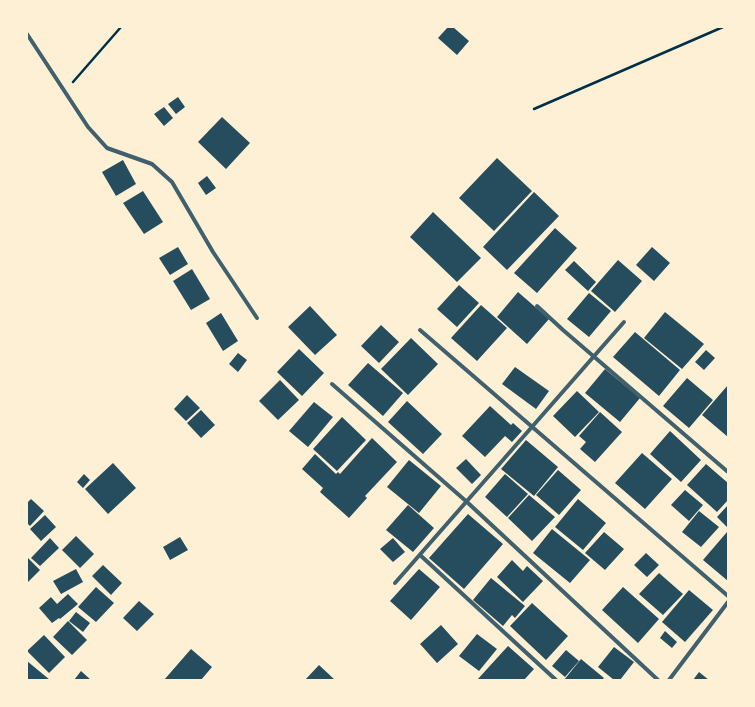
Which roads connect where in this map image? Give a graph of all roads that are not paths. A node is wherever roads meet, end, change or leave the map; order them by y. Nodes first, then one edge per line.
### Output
1 (27, 34) edge
2 (537, 306) dead end
3 (257, 318) dead end
4 (624, 322) dead end
5 (420, 330) dead end
6 (594, 356) junction
7 (332, 384) dead end
8 (532, 426) junction
9 (728, 472) edge
10 (467, 502) junction
11 (420, 555) junction
12 (395, 583) dead end
13 (728, 596) edge
14 (728, 602) edge
15 (556, 680) edge
16 (658, 680) edge
17 (669, 680) edge

1 - 3 street
2 - 6 street
4 - 6 street
5 - 8 street
6 - 8 street
6 - 9 street
7 - 10 street
8 - 10 street
8 - 13 street
10 - 11 street
10 - 16 street
11 - 12 street
11 - 15 street
14 - 17 street

